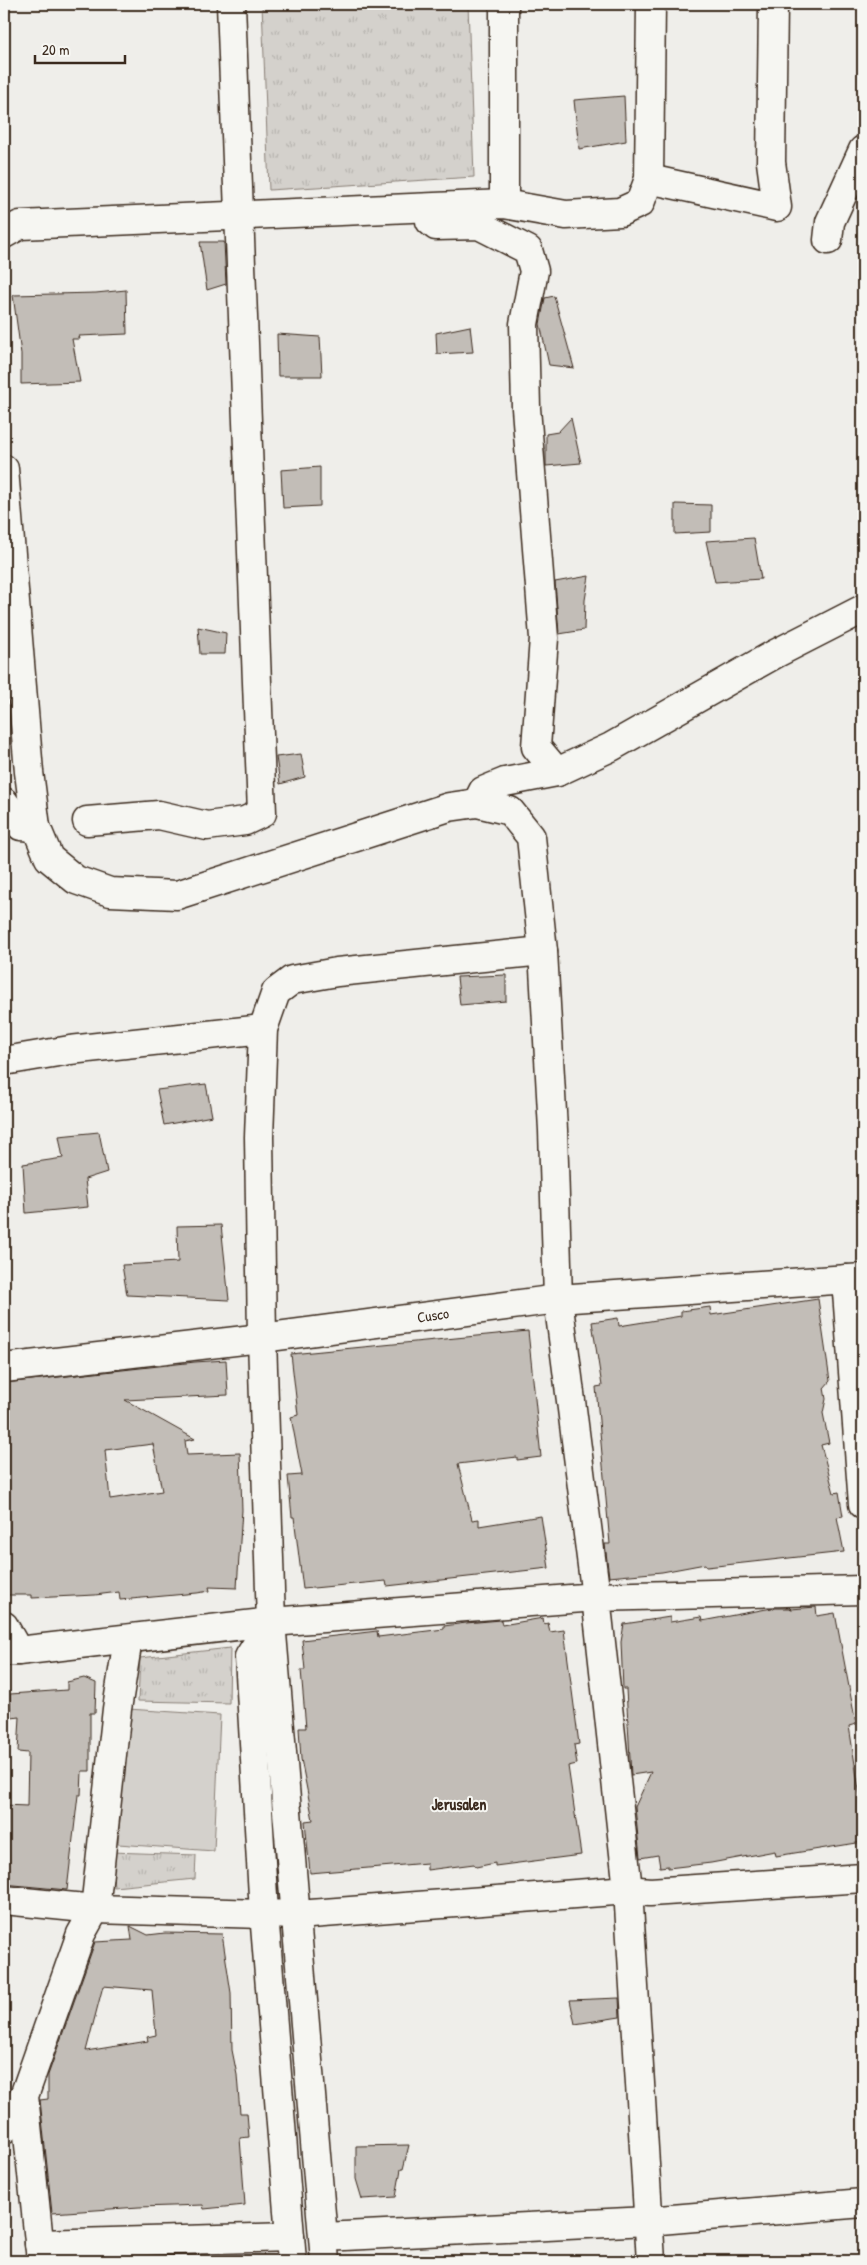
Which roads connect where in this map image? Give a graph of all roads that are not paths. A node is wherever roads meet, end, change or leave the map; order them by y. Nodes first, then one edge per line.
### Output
1 (230, 4) edge
2 (504, 4) edge
3 (652, 4) edge
4 (773, 4) edge
5 (863, 150) edge
6 (649, 179) junction
7 (504, 204) junction
8 (429, 208) junction
9 (238, 215) junction
10 (4, 234) edge
11 (828, 240) dead end
12 (4, 469) edge
13 (863, 609) edge
14 (557, 772) junction
15 (4, 802) edge
16 (477, 803) junction
17 (87, 820) dead end
18 (36, 827) junction
19 (543, 952) junction
20 (262, 1029) junction
21 (4, 1061) edge
22 (855, 1278) edge
23 (558, 1299) junction
24 (262, 1338) junction
25 (4, 1368) edge
26 (863, 1504) edge
27 (863, 1590) edge
28 (596, 1597) junction
29 (271, 1622) junction
30 (4, 1626) edge
31 (128, 1639) junction
32 (11, 1651) edge
33 (863, 1878) edge
34 (628, 1890) junction
35 (4, 1900) edge
36 (96, 1909) junction
37 (264, 1913) junction
38 (297, 1914) junction
39 (24, 2096) junction
40 (4, 2129) edge
41 (863, 2203) edge
42 (648, 2221) junction
43 (291, 2249) edge
44 (324, 2249) edge
45 (40, 2253) edge
46 (651, 2261) edge

1 - 9 street
2 - 7 street
3 - 6 street
4 - 6 street
5 - 11 street
6 - 7 street
7 - 8 street
8 - 9 street
8 - 14 street
9 - 10 street
9 - 17 street
12 - 18 street
13 - 14 street
14 - 16 street
15 - 18 street
16 - 18 street
16 - 19 street
19 - 20 street
19 - 23 street
20 - 21 street
20 - 24 street
22 - 23 street, Cusco
22 - 26 street
23 - 24 street, Cusco
23 - 28 street
24 - 25 street, Cusco
24 - 29 street
27 - 28 street
28 - 29 street
28 - 34 street
29 - 31 street
29 - 37 street
29 - 38 street
30 - 32 street
31 - 32 street
31 - 36 street
33 - 34 street
34 - 38 street
34 - 42 street
35 - 36 street
36 - 37 street
36 - 39 street
37 - 38 street
37 - 43 street
38 - 44 street
39 - 40 street
39 - 45 street
41 - 42 street
42 - 44 street
42 - 46 street
43 - 45 street

